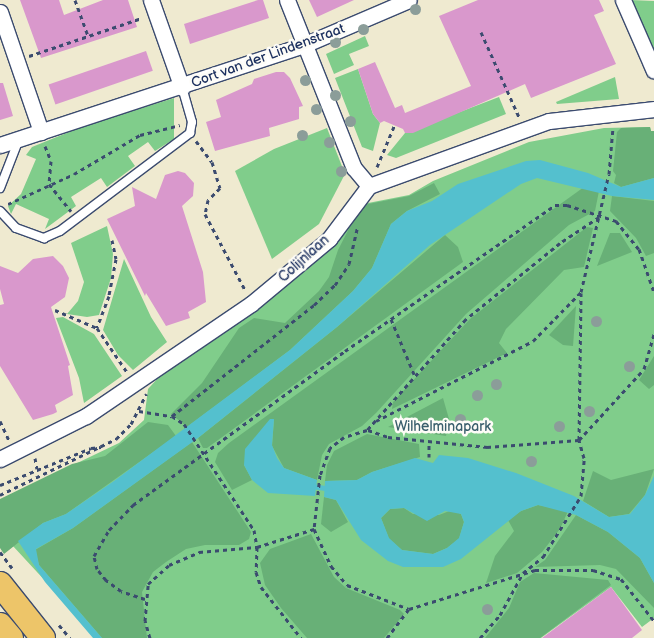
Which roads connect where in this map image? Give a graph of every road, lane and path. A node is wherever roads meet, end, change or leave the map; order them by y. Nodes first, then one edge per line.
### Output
1 (75, 0) edge
2 (288, 0) edge
3 (409, 0) edge
4 (623, 0) edge
5 (153, 7) edge
6 (0, 12) edge
7 (481, 32) dead end
8 (88, 36) junction
9 (304, 45) junction
10 (16, 60) junction
11 (654, 71) edge
12 (182, 88) junction
13 (654, 109) edge
14 (614, 114) junction
15 (192, 122) junction
16 (395, 124) dead end
17 (524, 129) junction
18 (41, 132) junction
19 (190, 133) junction
20 (20, 138) junction
21 (0, 145) edge
22 (49, 184) junction
23 (369, 186) junction
24 (0, 188) edge
25 (0, 207) edge
26 (0, 212) edge
27 (599, 217) junction
28 (78, 218) junction
29 (358, 224) dead end
30 (112, 240) dead end
31 (581, 292) junction
32 (654, 292) edge
33 (251, 304) junction
34 (55, 310) dead end
35 (391, 319) junction
36 (97, 328) junction
37 (654, 333) edge
38 (414, 374) junction
39 (134, 384) junction
40 (172, 416) junction
41 (376, 421) junction
42 (368, 430) junction
43 (579, 440) junction
44 (429, 442) junction
45 (104, 447) junction
46 (204, 454) junction
47 (429, 456) dead end
48 (0, 459) edge
49 (0, 485) edge
50 (0, 495) edge
51 (314, 529) junction
52 (257, 547) junction
53 (524, 574) junction
54 (0, 584) edge
55 (145, 599) junction
56 (409, 610) junction
57 (654, 621) edge
58 (0, 624) edge
59 (10, 638) edge
60 (43, 638) edge
61 (150, 638) edge
62 (301, 638) edge
63 (387, 638) edge
64 (480, 638) edge

1 - 8 path
2 - 9 street
3 - 9 street, Cort van der Lindenstraat
4 - 11 street
5 - 8 path
5 - 12 street
6 - 10 street
7 - 17 path
8 - 10 path
9 - 12 street, Cort van der Lindenstraat
9 - 23 street
10 - 18 street
12 - 15 lane, Cort van der Lindenstraat
12 - 18 street, Cort van der Lindenstraat
13 - 14 street
14 - 17 street
14 - 27 path
15 - 19 lane, Cort van der Lindenstraat
15 - 22 path
16 - 23 path
17 - 23 street
18 - 20 street, Cort van der Lindenstraat
18 - 22 path
19 - 28 lane
19 - 33 path
20 - 21 street, Cort van der Lindenstraat
20 - 24 lane
22 - 25 path
22 - 28 path
23 - 33 street, Colijnlaan
26 - 28 lane
27 - 31 path
27 - 32 path
27 - 35 path
27 - 38 path
29 - 40 path
30 - 36 path
31 - 41 path
31 - 43 path
33 - 39 street, Colijnlaan
34 - 36 path
35 - 38 path
35 - 46 path
36 - 39 path
37 - 43 path
38 - 41 path
39 - 48 street, Colijnlaan
40 - 45 path
40 - 46 path
41 - 42 path
42 - 44 path
42 - 51 path
43 - 44 path
43 - 53 path
44 - 47 path
45 - 49 path
45 - 50 path
46 - 52 path
46 - 55 path
51 - 52 path
51 - 56 path
52 - 55 path
52 - 62 path
53 - 56 path
53 - 57 path
53 - 64 path
54 - 60 main road
55 - 61 path
56 - 63 path
58 - 59 main road

